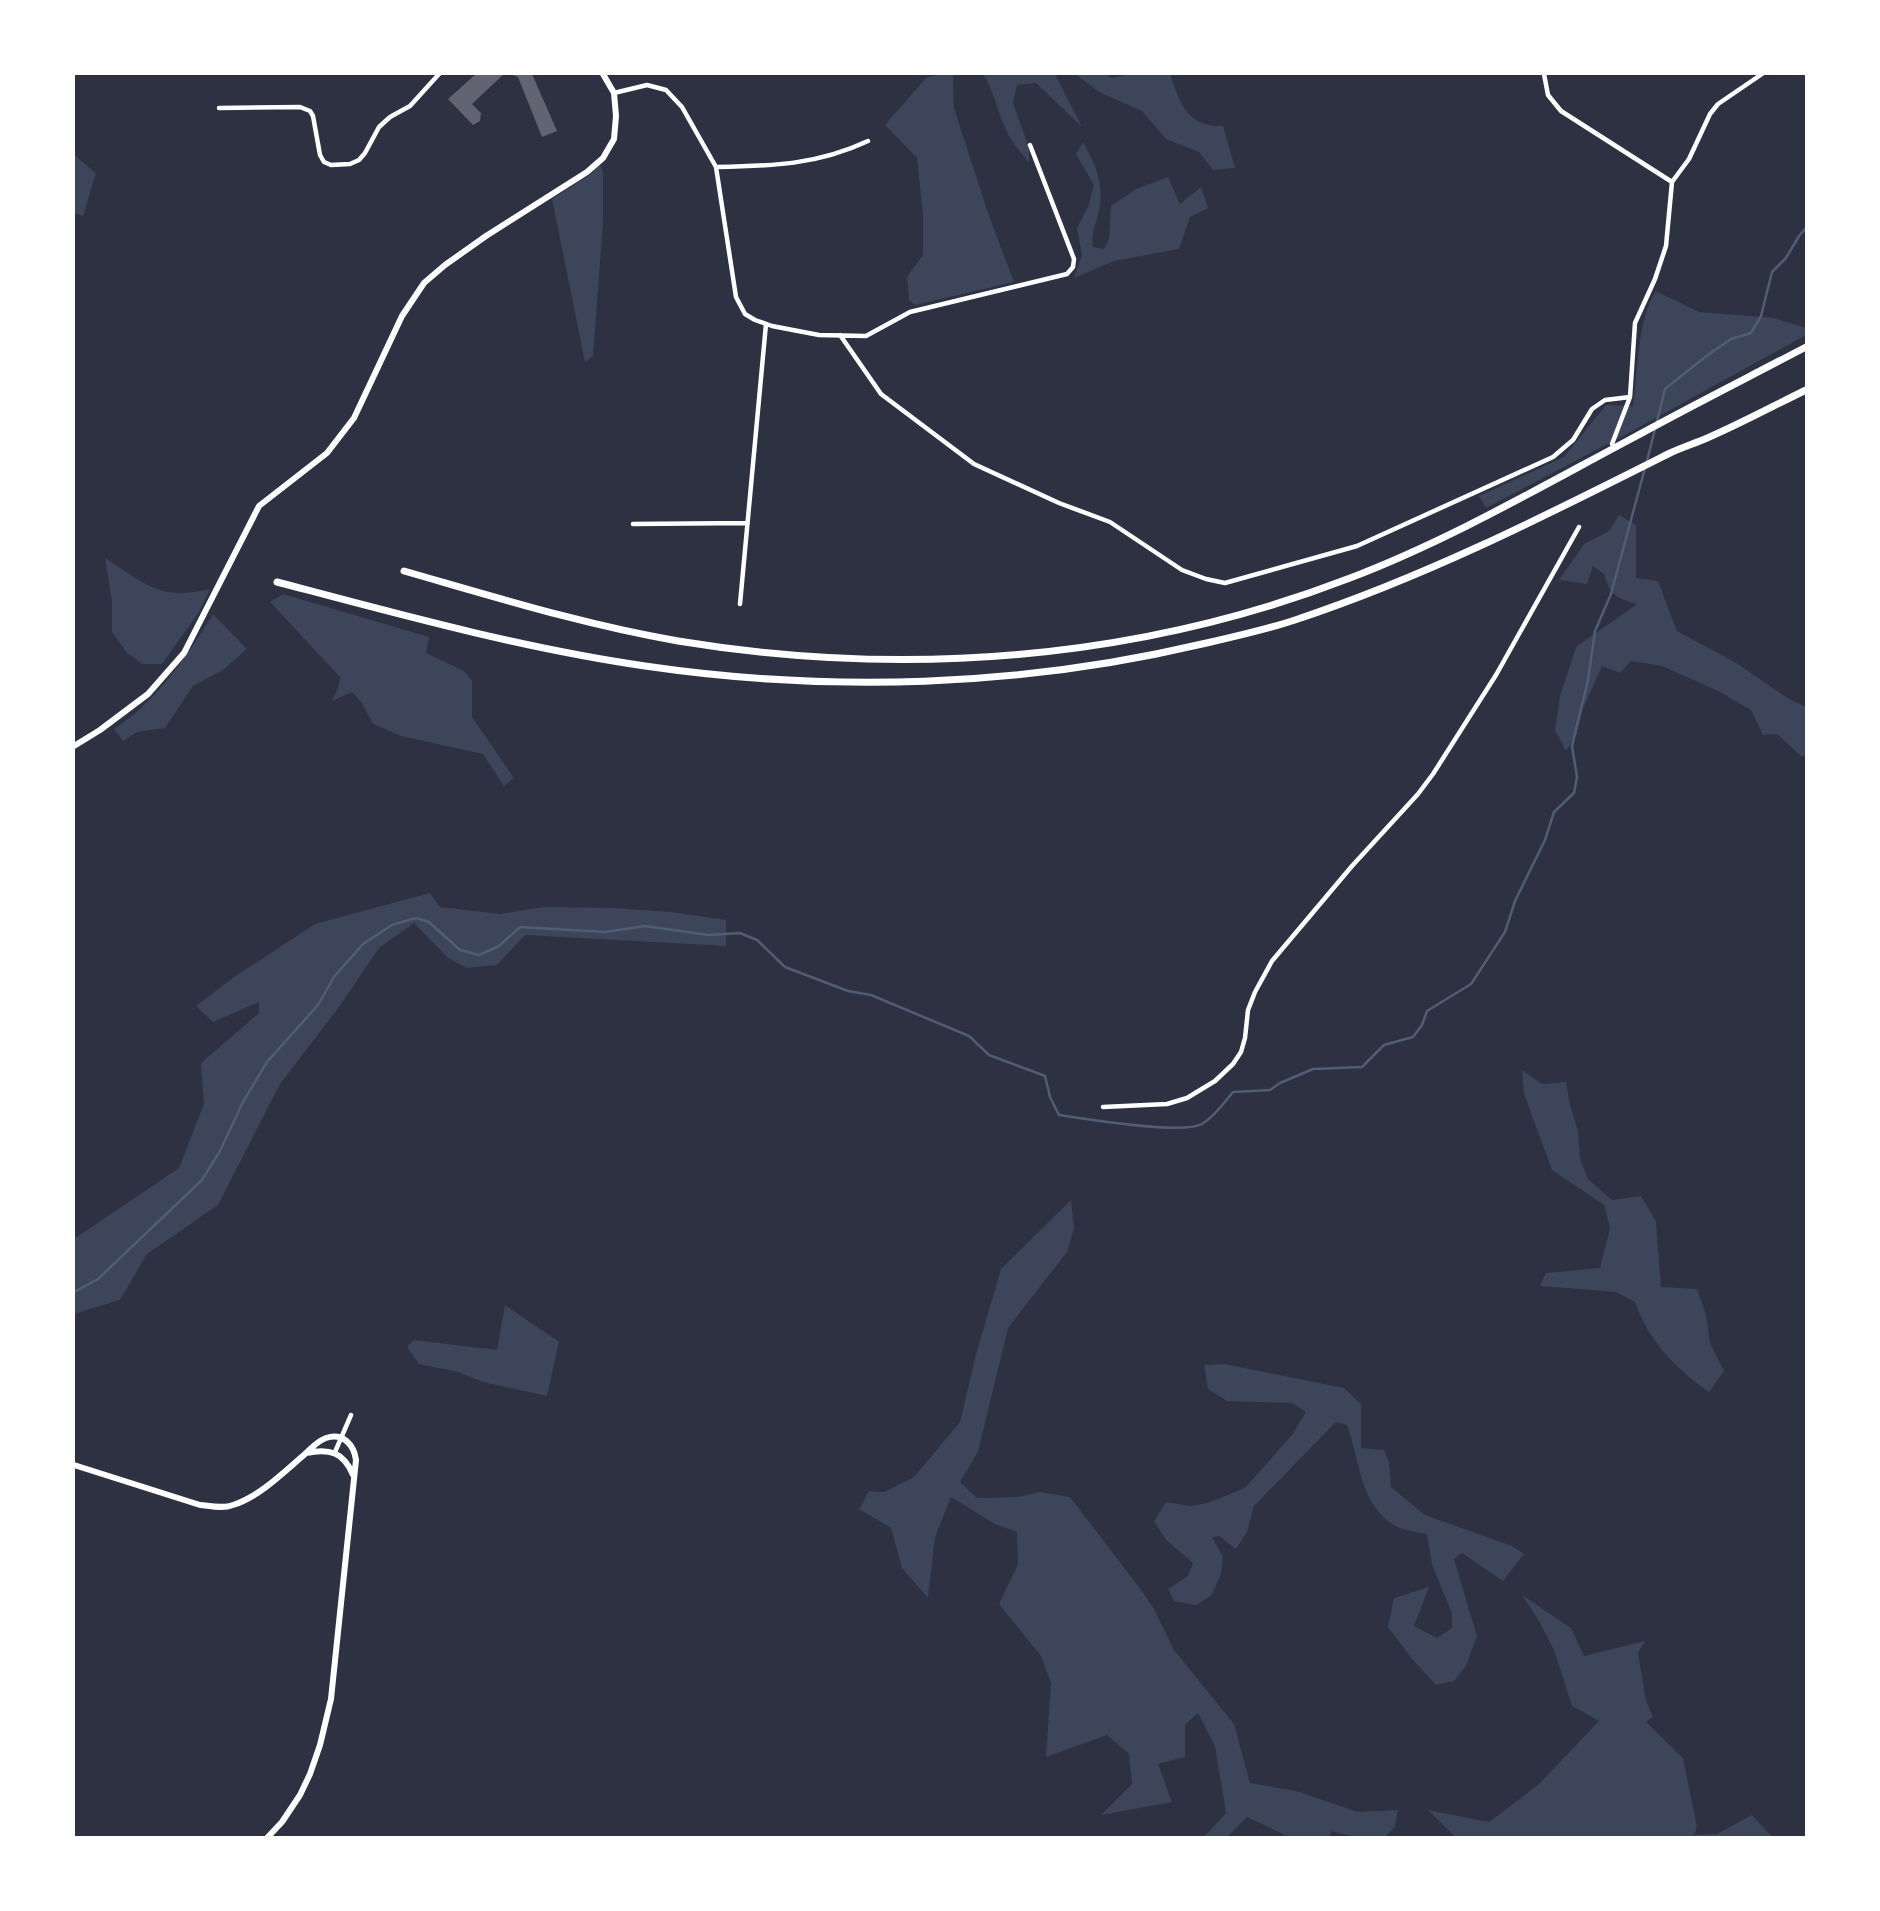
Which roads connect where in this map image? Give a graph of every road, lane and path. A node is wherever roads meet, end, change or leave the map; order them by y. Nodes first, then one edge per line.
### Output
1 (439, 74) edge
2 (603, 74) edge
3 (1545, 74) edge
4 (1762, 74) edge
5 (614, 93) junction
6 (219, 108) dead end
7 (868, 141) dead end
8 (1030, 145) dead end
9 (716, 167) junction
10 (1672, 182) junction
11 (766, 324) junction
12 (840, 335) junction
13 (1807, 347) edge
14 (1807, 390) edge
15 (1630, 397) junction
16 (1612, 444) dead end
17 (747, 523) junction
18 (633, 524) dead end
19 (1579, 527) dead end
20 (404, 571) dead end
21 (277, 582) dead end
22 (740, 604) dead end
23 (74, 746) edge
24 (1103, 1107) dead end
25 (351, 1416) dead end
26 (340, 1438) junction
27 (335, 1452) junction
28 (306, 1453) junction
29 (74, 1465) edge
30 (353, 1476) junction
31 (267, 1838) edge

1 - 6 street
2 - 5 main road
3 - 10 street
4 - 10 street
5 - 9 street
5 - 23 main road
7 - 9 street
8 - 12 street
9 - 11 street
10 - 15 street
11 - 12 street
11 - 17 street
12 - 15 street
13 - 20 highway
14 - 21 highway
15 - 16 street
17 - 18 street
17 - 22 street
19 - 24 street
25 - 26 street
26 - 27 street
26 - 28 main road
26 - 30 main road
27 - 28 main road
27 - 30 main road
28 - 29 main road
30 - 31 main road

